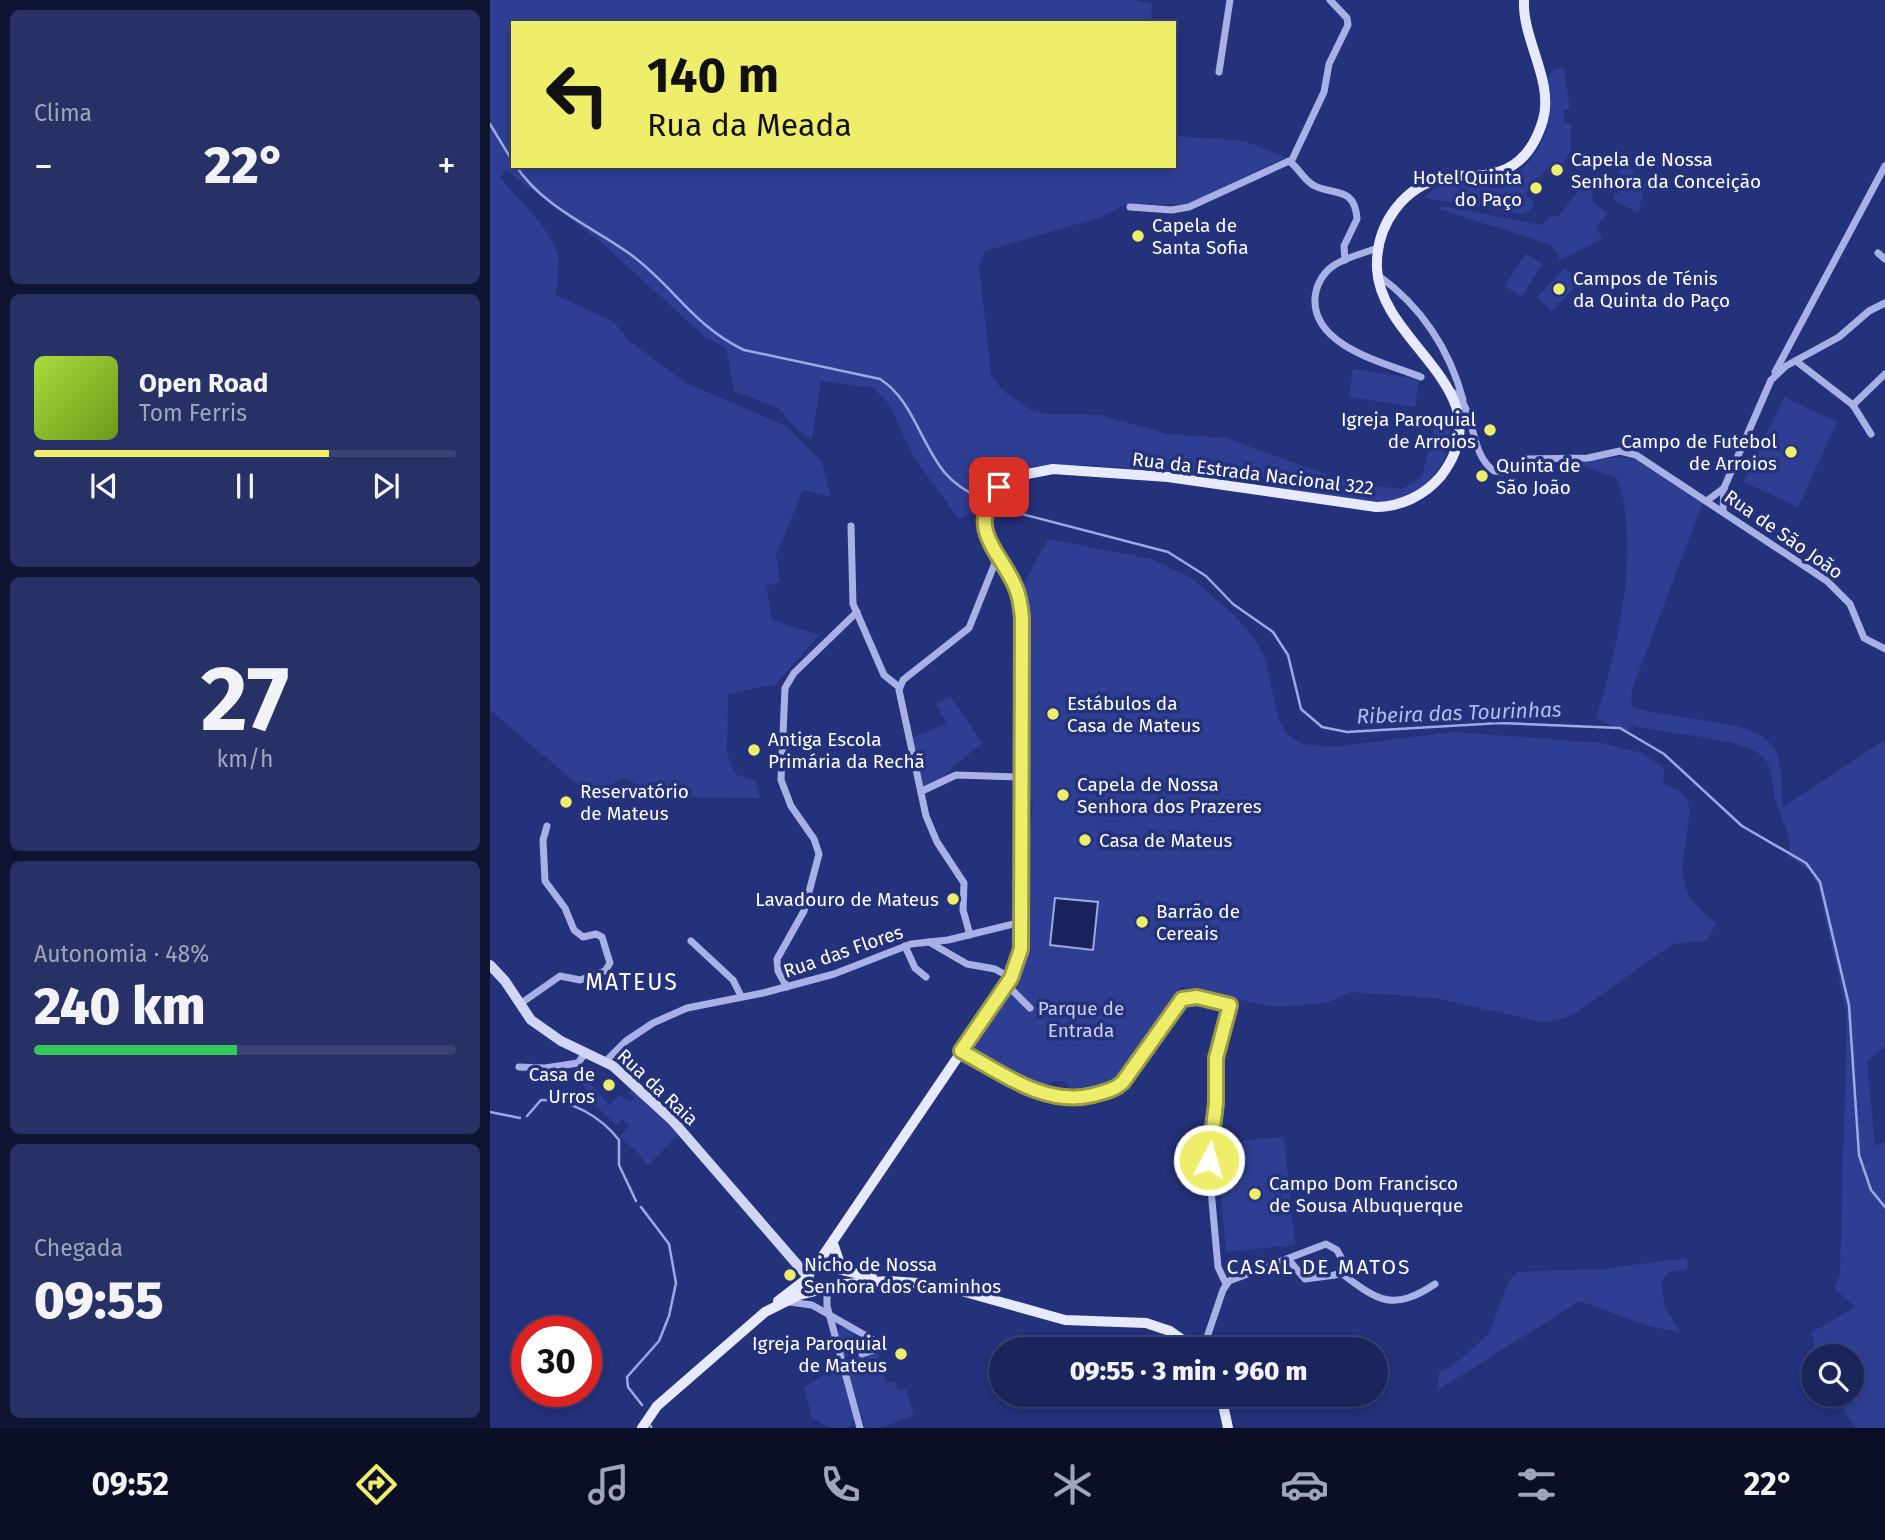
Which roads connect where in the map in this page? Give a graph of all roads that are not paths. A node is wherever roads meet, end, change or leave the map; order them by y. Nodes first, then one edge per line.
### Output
1 (1230, 0) edge
2 (1330, 0) edge
3 (1524, 0) edge
4 (1219, 72) dead end
5 (1291, 162) junction
6 (1885, 166) edge
7 (1130, 207) dead end
8 (1378, 248) junction
9 (1878, 253) dead end
10 (1358, 256) junction
11 (1885, 259) edge
12 (1345, 260) junction
13 (1377, 261) junction
14 (1378, 275) junction
15 (1885, 303) edge
16 (1796, 361) junction
17 (1885, 374) edge
18 (1421, 377) dead end
19 (1771, 380) junction
20 (1451, 391) junction
21 (1853, 405) junction
22 (1464, 407) junction
23 (1871, 434) dead end
24 (1724, 488) junction
25 (1708, 500) junction
26 (1723, 510) junction
27 (850, 526) dead end
28 (997, 558) junction
29 (857, 612) junction
30 (1885, 649) edge
31 (899, 687) junction
32 (1022, 777) junction
33 (922, 791) junction
34 (547, 825) dead end
35 (1022, 922) junction
36 (971, 935) junction
37 (691, 941) dead end
38 (929, 942) junction
39 (905, 946) junction
40 (490, 965) edge
41 (926, 977) dead end
42 (1009, 982) junction
43 (787, 987) junction
44 (741, 996) junction
45 (520, 1004) junction
46 (1030, 1008) dead end
47 (961, 1051) junction
48 (586, 1052) junction
49 (606, 1061) junction
50 (519, 1067) dead end
51 (843, 1223) junction
52 (834, 1247) junction
53 (788, 1255) junction
54 (1288, 1259) junction
55 (795, 1264) junction
56 (830, 1268) junction
57 (811, 1272) junction
58 (1341, 1273) junction
59 (853, 1274) junction
60 (888, 1280) junction
61 (1226, 1284) junction
62 (1436, 1284) dead end
63 (790, 1290) junction
64 (823, 1290) junction
65 (771, 1308) junction
66 (830, 1315) junction
67 (1179, 1337) edge
68 (1207, 1337) edge
69 (862, 1354) dead end
70 (1224, 1407) edge
71 (642, 1428) edge
72 (860, 1428) edge
73 (1228, 1428) edge

1 - 4 street
2 - 5 street
3 - 8 main road, Rua da Estrada Nacional 322
5 - 7 street
5 - 12 street
6 - 19 street
8 - 10 street
8 - 13 main road, Rua da Estrada Nacional 322
9 - 11 street
10 - 12 street
10 - 13 street
12 - 18 street
13 - 14 main road, Rua da Estrada Nacional 322
14 - 20 main road, Rua da Estrada Nacional 322
14 - 22 street
15 - 16 street
16 - 19 street
16 - 21 street
17 - 21 street
19 - 24 street
20 - 22 street, Rua de São João
20 - 28 main road, Rua da Estrada Nacional 322
21 - 23 street
22 - 25 street, Rua de São João
24 - 25 street
24 - 26 street
25 - 26 street, Rua de São João
26 - 30 street, Rua de São João
27 - 29 street
28 - 31 street
28 - 32 main road, Rua da Estrada Nacional 322
29 - 31 street
29 - 43 street
31 - 33 street
32 - 33 street
32 - 35 main road, Rua da Estrada Nacional 322
33 - 36 street
34 - 45 street
35 - 36 street, Rua das Flores
35 - 42 main road, Rua da Estrada Nacional 322
36 - 38 street, Rua das Flores
37 - 44 street
38 - 39 street, Rua das Flores
38 - 42 street
39 - 41 street
39 - 43 street, Rua das Flores
40 - 45 main road, Rua da Raia
42 - 46 street
42 - 47 main road, Rua da Estrada Nacional 322
43 - 44 street, Rua das Flores
44 - 49 street, Rua das Flores
45 - 48 main road, Rua da Raia
47 - 51 main road, Rua da Estrada Nacional 322
47 - 61 street
48 - 49 main road, Rua da Raia
48 - 50 street
49 - 53 main road, Rua da Raia
51 - 52 main road
51 - 57 main road
52 - 56 main road
52 - 59 main road
53 - 55 main road, Rua da Raia
53 - 57 main road
54 - 58 street
54 - 58 street
54 - 61 street
55 - 57 main road, Rua da Raia
55 - 63 main road
56 - 57 main road
56 - 59 main road
56 - 64 main road
57 - 63 main road
57 - 64 main road
58 - 62 street
59 - 60 main road
60 - 64 main road
60 - 67 main road
61 - 68 street
63 - 65 main road
64 - 65 main road
64 - 66 street
65 - 66 street
65 - 71 main road
66 - 69 street
66 - 72 street
70 - 73 main road

